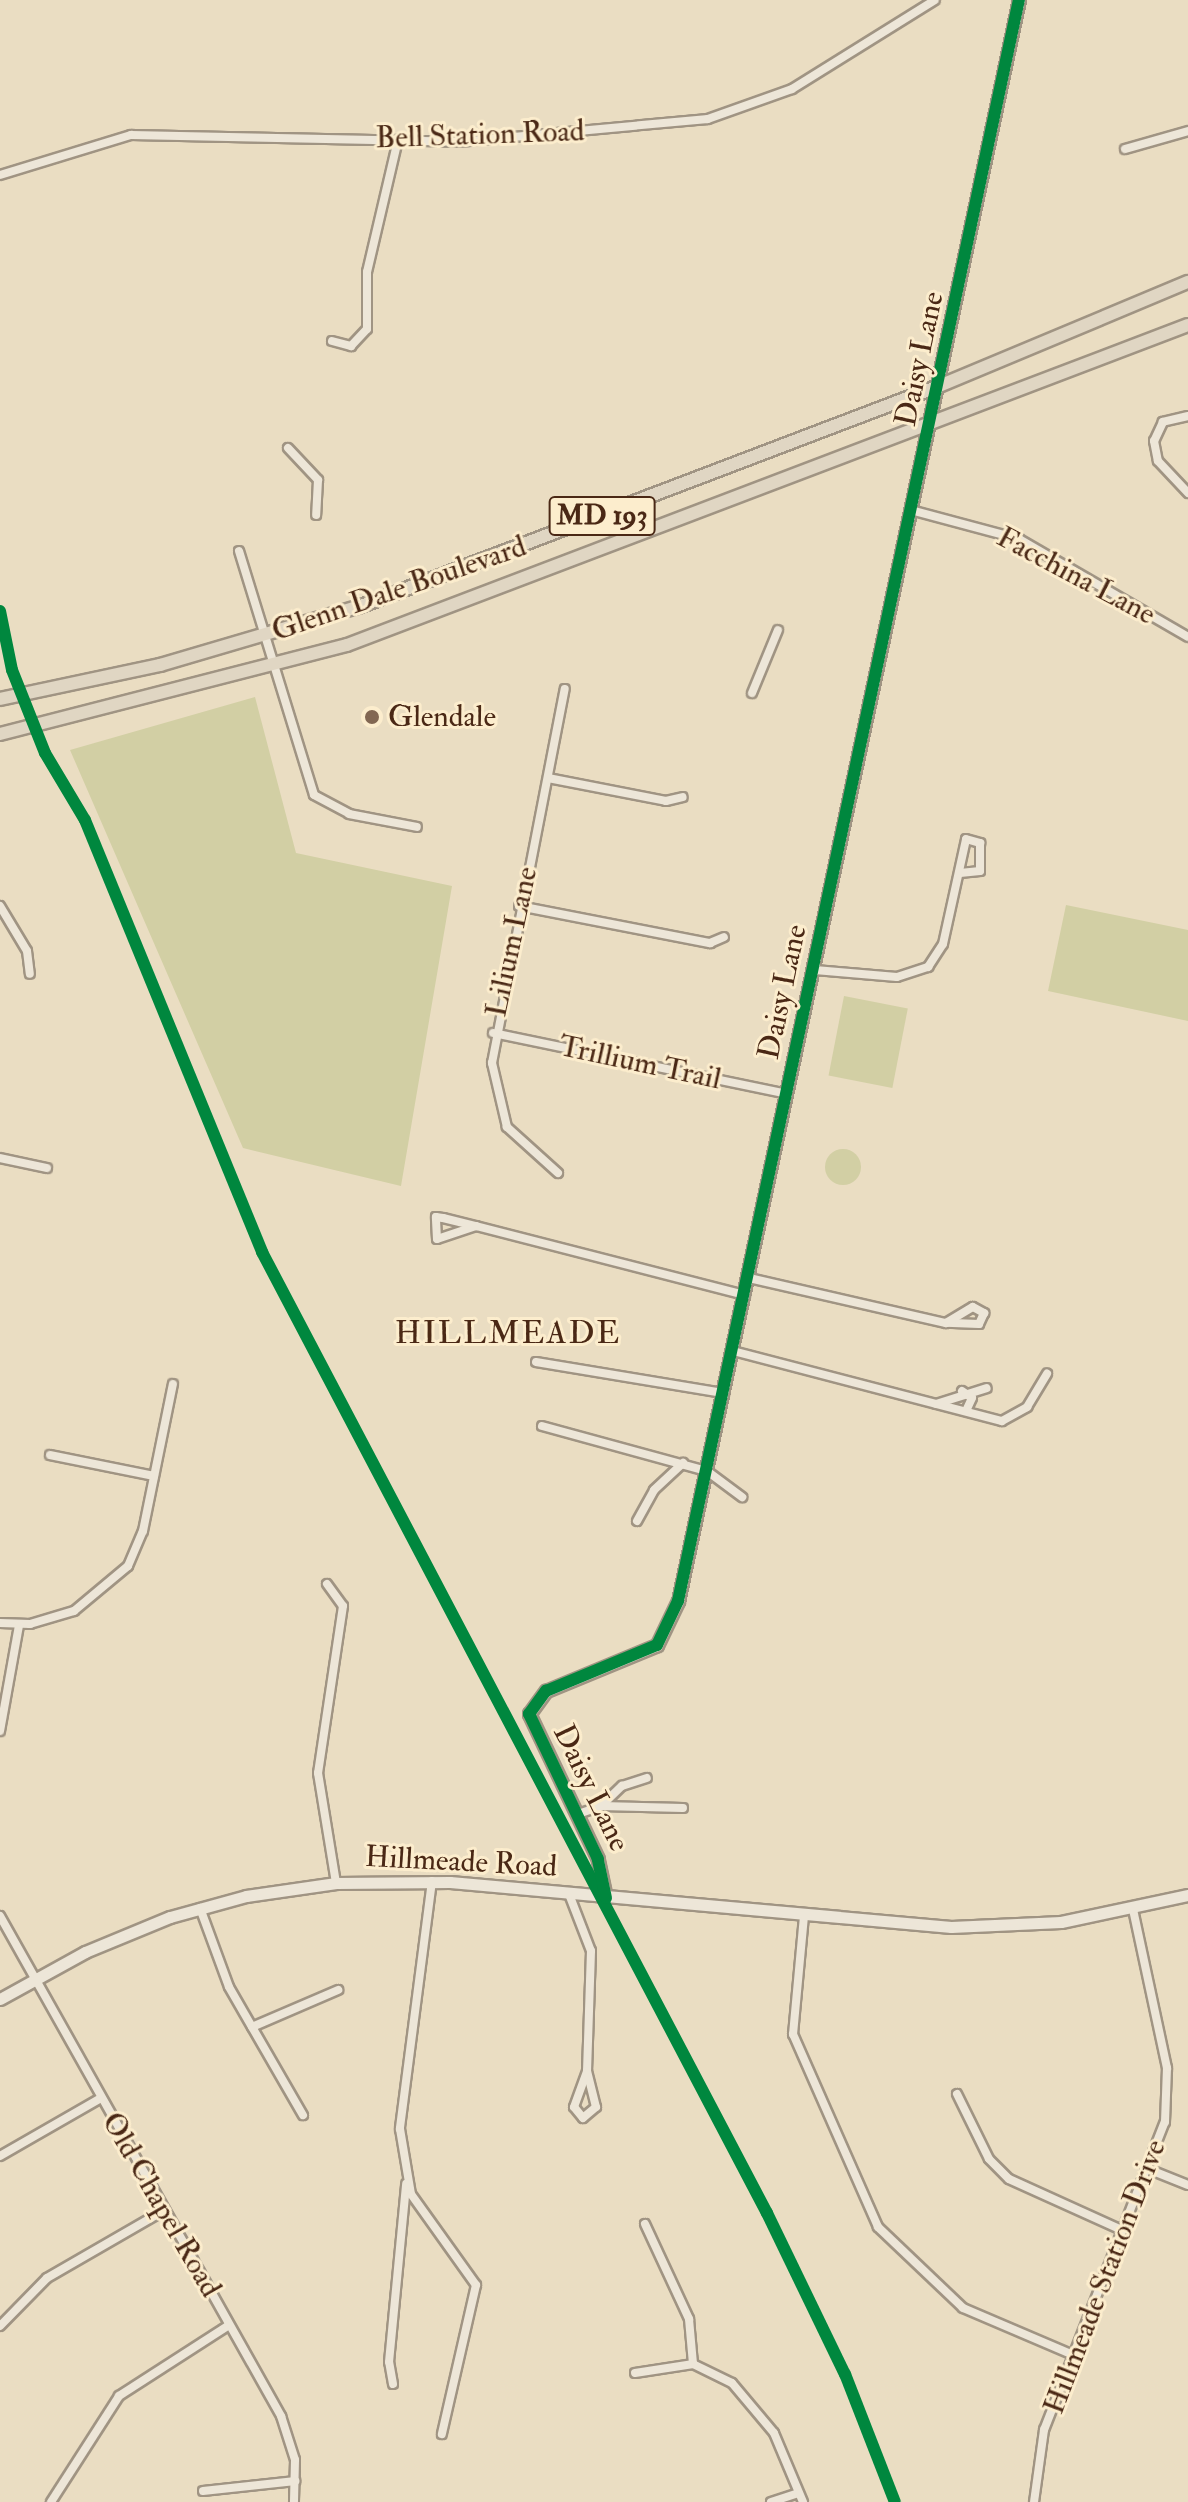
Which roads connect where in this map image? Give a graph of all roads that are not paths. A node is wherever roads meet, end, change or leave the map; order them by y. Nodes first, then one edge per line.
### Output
1 (935, 0) edge
2 (1019, 0) edge
3 (1188, 131) edge
4 (398, 140) junction
5 (1125, 149) dead end
6 (0, 175) edge
7 (1188, 282) edge
8 (1188, 325) edge
9 (332, 341) dead end
10 (939, 386) junction
11 (1188, 416) edge
12 (934, 422) junction
13 (288, 448) dead end
14 (1188, 493) edge
15 (914, 511) junction
16 (316, 515) dead end
17 (239, 551) dead end
18 (778, 630) dead end
19 (264, 637) junction
20 (1188, 637) edge
21 (276, 666) junction
22 (565, 689) dead end
23 (752, 693) dead end
24 (0, 699) edge
25 (0, 734) edge
26 (548, 778) junction
27 (683, 797) dead end
28 (417, 827) dead end
29 (960, 873) dead end
30 (0, 906) edge
31 (519, 906) junction
32 (724, 937) dead end
33 (815, 970) junction
34 (30, 974) dead end
35 (493, 1033) junction
36 (787, 1094) junction
37 (0, 1158) edge
38 (47, 1168) dead end
39 (558, 1173) dead end
40 (476, 1226) junction
41 (749, 1278) junction
42 (745, 1295) junction
43 (946, 1323) dead end
44 (733, 1351) junction
45 (536, 1362) dead end
46 (1047, 1374) dead end
47 (173, 1384) dead end
48 (987, 1388) dead end
49 (962, 1391) junction
50 (724, 1393) junction
51 (935, 1405) junction
52 (966, 1411) junction
53 (542, 1426) dead end
54 (50, 1455) dead end
55 (683, 1463) junction
56 (707, 1471) junction
57 (154, 1476) junction
58 (742, 1497) dead end
59 (637, 1521) dead end
60 (327, 1584) dead end
61 (0, 1623) edge
62 (19, 1625) junction
63 (0, 1731) edge
64 (647, 1778) dead end
65 (601, 1806) junction
66 (683, 1808) dead end
67 (578, 1814) junction
68 (432, 1881) junction
69 (336, 1883) junction
70 (569, 1894) junction
71 (1188, 1895) edge
72 (606, 1898) junction
73 (200, 1908) junction
74 (1133, 1910) junction
75 (0, 1916) edge
76 (804, 1916) junction
77 (32, 1979) junction
78 (338, 1990) dead end
79 (0, 1999) edge
80 (252, 2027) junction
81 (587, 2071) junction
82 (957, 2094) dead end
83 (99, 2099) junction
84 (303, 2115) dead end
85 (0, 2156) edge
86 (1148, 2169) junction
87 (407, 2183) junction
88 (1188, 2185) edge
89 (163, 2211) junction
90 (645, 2224) dead end
91 (1122, 2230) junction
92 (229, 2325) junction
93 (0, 2326) edge
94 (1073, 2355) junction
95 (693, 2364) junction
96 (635, 2373) dead end
97 (393, 2384) dead end
98 (442, 2434) dead end
99 (295, 2481) junction
100 (203, 2491) dead end
101 (801, 2497) edge
102 (51, 2502) edge
103 (294, 2502) edge
104 (771, 2502) edge
105 (1034, 2502) edge

1 - 4 street, Bell Station Road
2 - 10 street, Daisy Lane
3 - 5 street
4 - 6 street, Bell Station Road
4 - 9 street
7 - 10 main road, Glenn Dale Boulevard / MD 193
8 - 12 main road, Glenn Dale Boulevard / MD 193
10 - 12 street, Daisy Lane
10 - 19 main road, Glenn Dale Boulevard / MD 193
11 - 14 street
12 - 15 street, Daisy Lane
12 - 21 main road, Glenn Dale Boulevard / MD 193
13 - 16 street
15 - 20 street, Facchina Lane
15 - 33 street, Daisy Lane
17 - 19 street
18 - 23 street
19 - 21 street
19 - 24 main road, Glenn Dale Boulevard / MD 193
21 - 25 main road, Glenn Dale Boulevard / MD 193
21 - 28 street
22 - 26 street, Lilium Lane
26 - 27 street
26 - 31 street, Lilium Lane
29 - 33 street
30 - 34 street
31 - 32 street
31 - 35 street, Lilium Lane
33 - 36 street, Daisy Lane
35 - 36 street, Trillium Trail
35 - 39 street, Lilium Lane
36 - 41 street, Daisy Lane
37 - 38 street
40 - 40 street
40 - 42 street
41 - 42 street, Daisy Lane
41 - 43 street
42 - 44 street, Daisy Lane
44 - 50 street, Daisy Lane
44 - 51 street
45 - 50 street
46 - 52 street
47 - 57 street
48 - 49 street
49 - 51 street
49 - 52 street
50 - 56 street, Daisy Lane
51 - 52 street
53 - 55 street
54 - 57 street
55 - 56 street
55 - 59 street
56 - 58 street
56 - 67 street, Daisy Lane
57 - 62 street
60 - 69 street
61 - 62 street
62 - 63 street
64 - 65 street
65 - 66 street
65 - 67 street
67 - 72 street, Daisy Lane
68 - 69 street, Hillmeade Road
68 - 70 street, Hillmeade Road
68 - 87 street
69 - 73 street, Hillmeade Road
70 - 72 street, Hillmeade Road
70 - 81 street
71 - 74 street, Hillmeade Road
72 - 76 street, Hillmeade Road
73 - 77 street, Hillmeade Road
73 - 80 street
74 - 76 street, Hillmeade Road
74 - 86 street, Hillmeade Station Drive
75 - 77 street, Old Chapel Road
76 - 94 street
77 - 79 street, Hillmeade Road
77 - 83 street, Old Chapel Road
78 - 80 street
80 - 84 street
81 - 81 street
82 - 91 street
83 - 85 street
83 - 89 street, Old Chapel Road
86 - 88 street
86 - 91 street, Hillmeade Station Drive
87 - 97 street
87 - 98 street
89 - 92 street, Old Chapel Road
89 - 93 street
90 - 95 street
91 - 94 street, Hillmeade Station Drive
92 - 99 street, Old Chapel Road
92 - 102 street
94 - 105 street, Hillmeade Station Drive
95 - 96 street
95 - 101 street
99 - 100 street
99 - 103 street, Old Chapel Road
101 - 104 street

